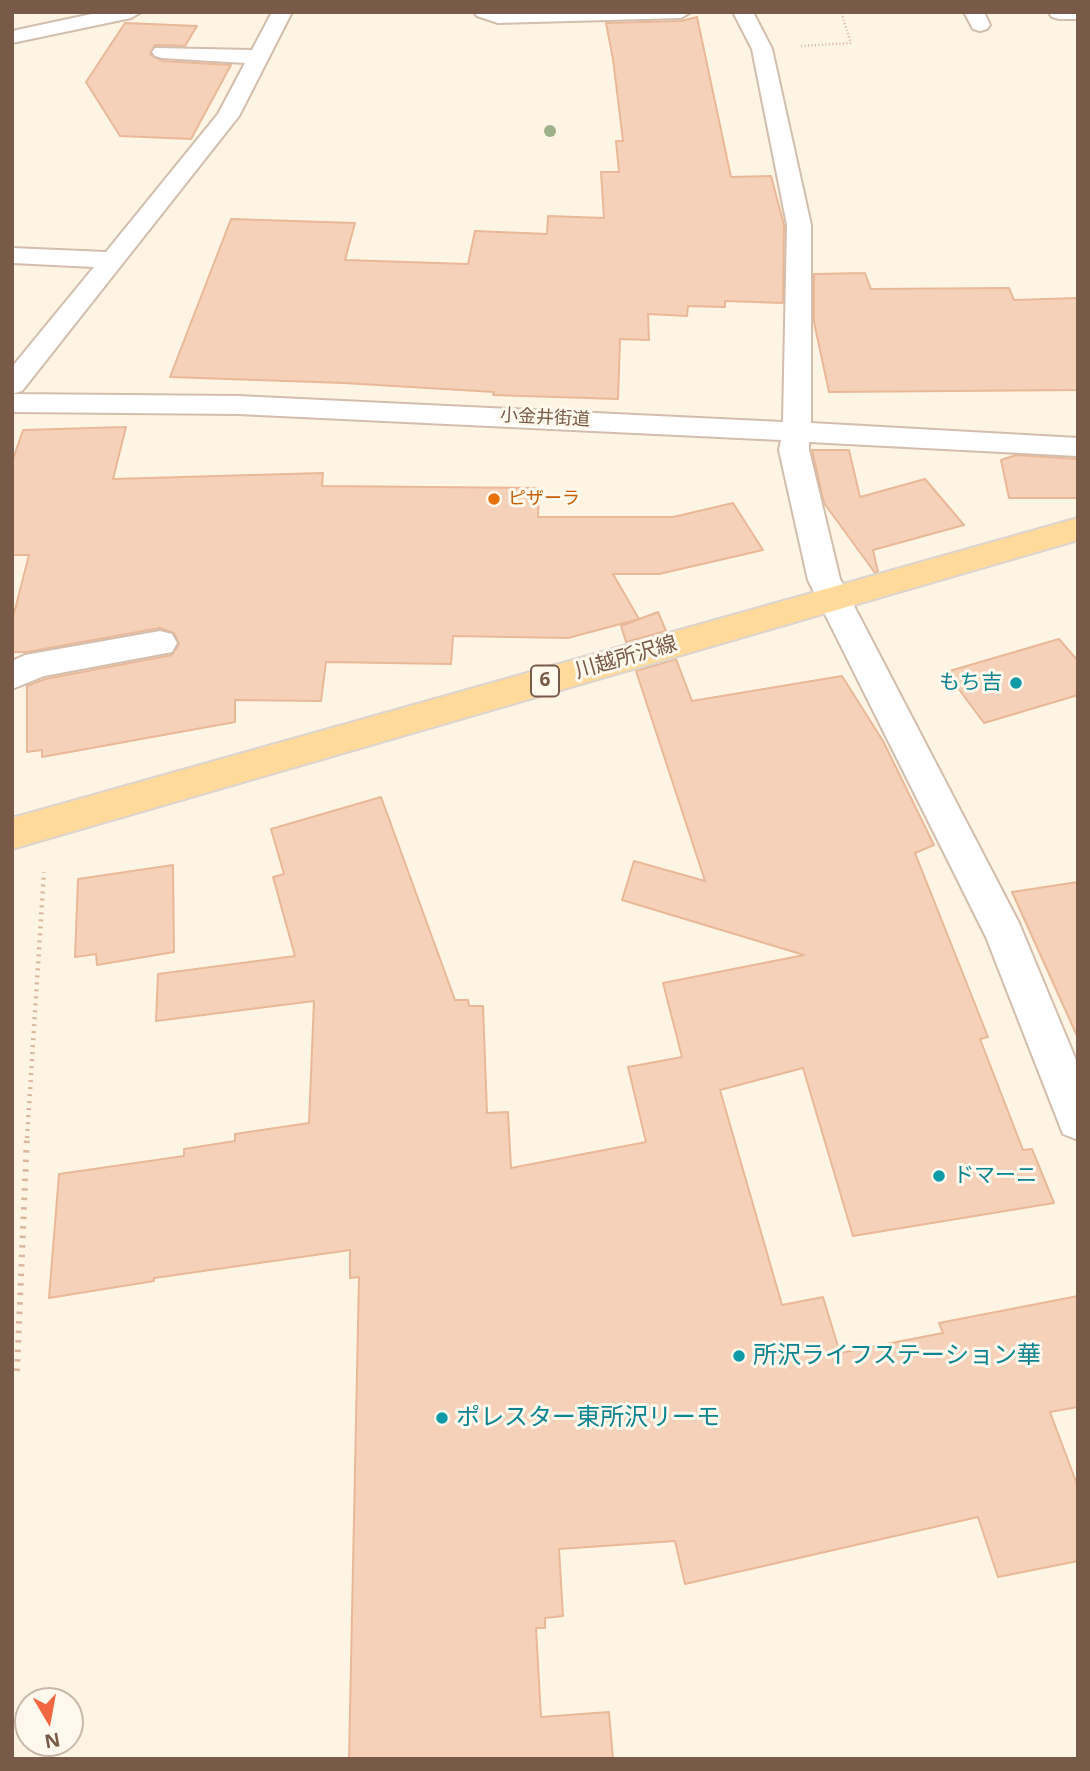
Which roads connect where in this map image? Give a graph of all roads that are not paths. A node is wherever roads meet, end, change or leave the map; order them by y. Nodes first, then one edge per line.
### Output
1 (131, 12) edge
2 (282, 12) edge
3 (484, 12) edge
4 (681, 12) edge
5 (743, 12) edge
6 (1059, 13) edge
7 (1078, 13) edge
8 (12, 37) edge
9 (162, 52) dead end
10 (258, 57) junction
11 (12, 255) edge
12 (113, 260) junction
13 (12, 385) edge
14 (12, 403) edge
15 (795, 431) junction
16 (1078, 447) edge
17 (1078, 529) edge
18 (836, 599) junction
19 (160, 643) dead end
20 (12, 676) edge
21 (12, 834) edge
22 (1078, 1119) edge

1 - 8 street
2 - 10 street
3 - 4 street
5 - 15 street
6 - 7 street
9 - 10 street
10 - 12 street
11 - 12 street
12 - 13 street
14 - 15 street, 小金井街道
15 - 16 street, 小金井街道
15 - 18 street
17 - 18 main road, 川越所沢線 / 6
18 - 21 main road, 川越所沢線 / 6
18 - 22 street
19 - 20 street

